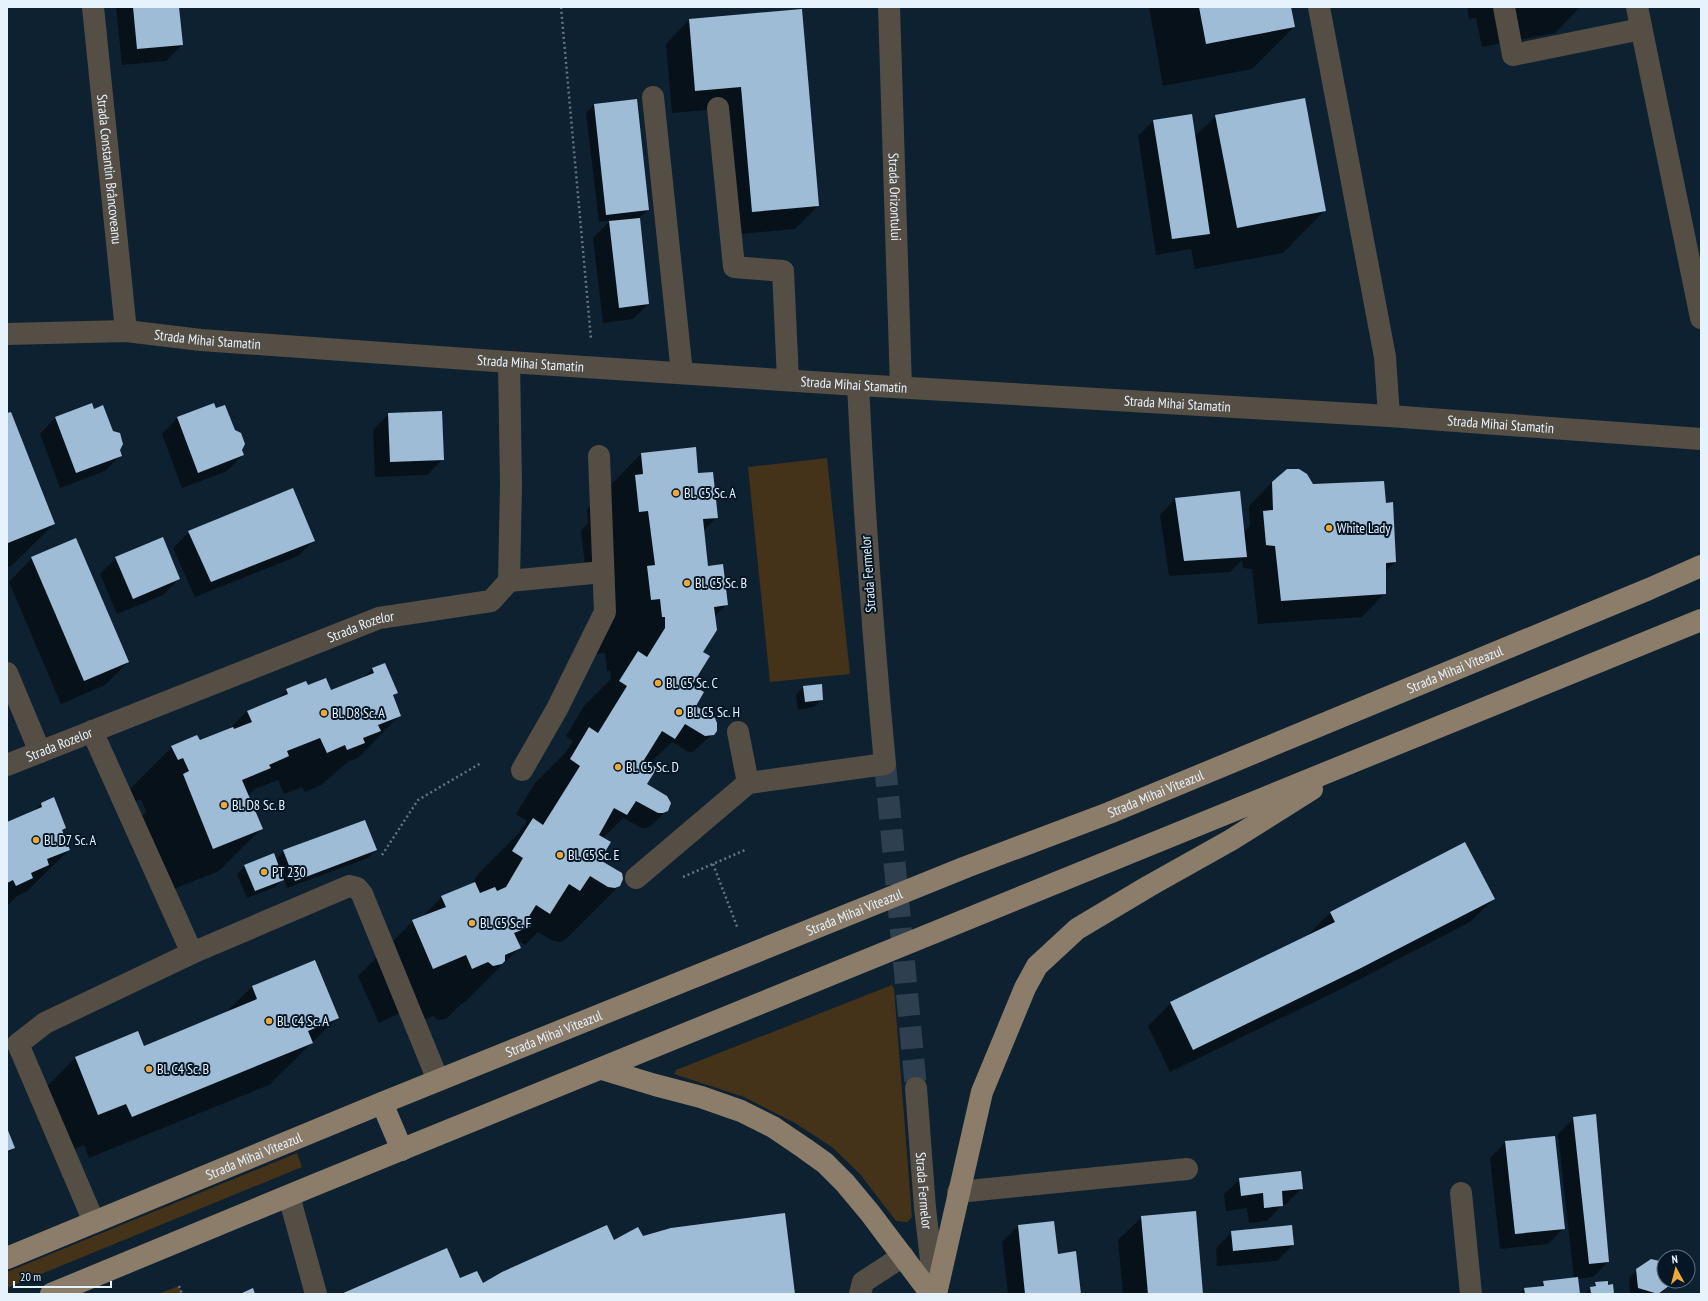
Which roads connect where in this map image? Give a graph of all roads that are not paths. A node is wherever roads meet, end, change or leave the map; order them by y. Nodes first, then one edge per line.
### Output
1 (94, 7) edge
2 (889, 7) edge
3 (1319, 7) edge
4 (1504, 7) edge
5 (1637, 7) edge
6 (1641, 29) junction
7 (653, 97) dead end
8 (718, 108) dead end
9 (1701, 318) edge
10 (126, 331) junction
11 (7, 334) edge
12 (508, 362) junction
13 (682, 373) junction
14 (788, 380) junction
15 (858, 385) junction
16 (901, 387) junction
17 (1389, 416) junction
18 (1701, 439) edge
19 (599, 456) dead end
20 (1701, 566) edge
21 (603, 572) junction
22 (509, 581) junction
23 (1701, 620) edge
24 (7, 673) edge
25 (92, 731) junction
26 (738, 732) dead end
27 (40, 752) junction
28 (1360, 758) junction
29 (7, 765) edge
30 (522, 770) dead end
31 (748, 783) junction
32 (636, 878) dead end
33 (192, 953) junction
34 (12, 1046) edge
35 (602, 1069) junction
36 (438, 1080) junction
37 (916, 1088) tunnel mouth
38 (382, 1103) junction
39 (402, 1150) junction
40 (1187, 1169) dead end
41 (958, 1192) junction
42 (1461, 1193) dead end
43 (289, 1196) junction
44 (94, 1222) junction
45 (903, 1256) junction
46 (7, 1258) edge
47 (51, 1294) edge
48 (316, 1294) edge
49 (860, 1294) edge
50 (931, 1294) edge
51 (935, 1294) edge
52 (1471, 1294) edge

1 - 10 street, Strada Constantin Brâncoveanu
2 - 16 street, Strada Orizontului
3 - 17 street
4 - 6 street
5 - 6 street
6 - 9 street
7 - 13 street
8 - 14 street
10 - 11 street, Strada Mihai Stamatin
10 - 12 street, Strada Mihai Stamatin
12 - 13 street, Strada Mihai Stamatin
12 - 22 street
13 - 14 street, Strada Mihai Stamatin
14 - 15 street, Strada Mihai Stamatin
15 - 16 street, Strada Mihai Stamatin
15 - 31 street, Strada Fermelor
16 - 17 street, Strada Mihai Stamatin
17 - 18 street, Strada Mihai Stamatin
19 - 21 street
20 - 36 main road, Strada Mihai Viteazul
21 - 22 street
21 - 30 street
22 - 25 street, Strada Rozelor
23 - 28 main road
24 - 27 street
25 - 27 street, Strada Rozelor
25 - 33 street
26 - 31 street
27 - 29 street, Strada Rozelor
28 - 35 main road
28 - 41 main road
31 - 32 street
33 - 34 street
33 - 36 street
34 - 44 street
35 - 39 main road
35 - 45 main road
36 - 38 main road, Strada Mihai Viteazul
37 - 51 street, Strada Fermelor
38 - 39 main road
38 - 44 main road, Strada Mihai Viteazul
39 - 43 main road
40 - 41 street
41 - 51 main road
42 - 52 street
43 - 47 main road
43 - 48 street
44 - 46 main road, Strada Mihai Viteazul
45 - 49 street
45 - 50 main road

